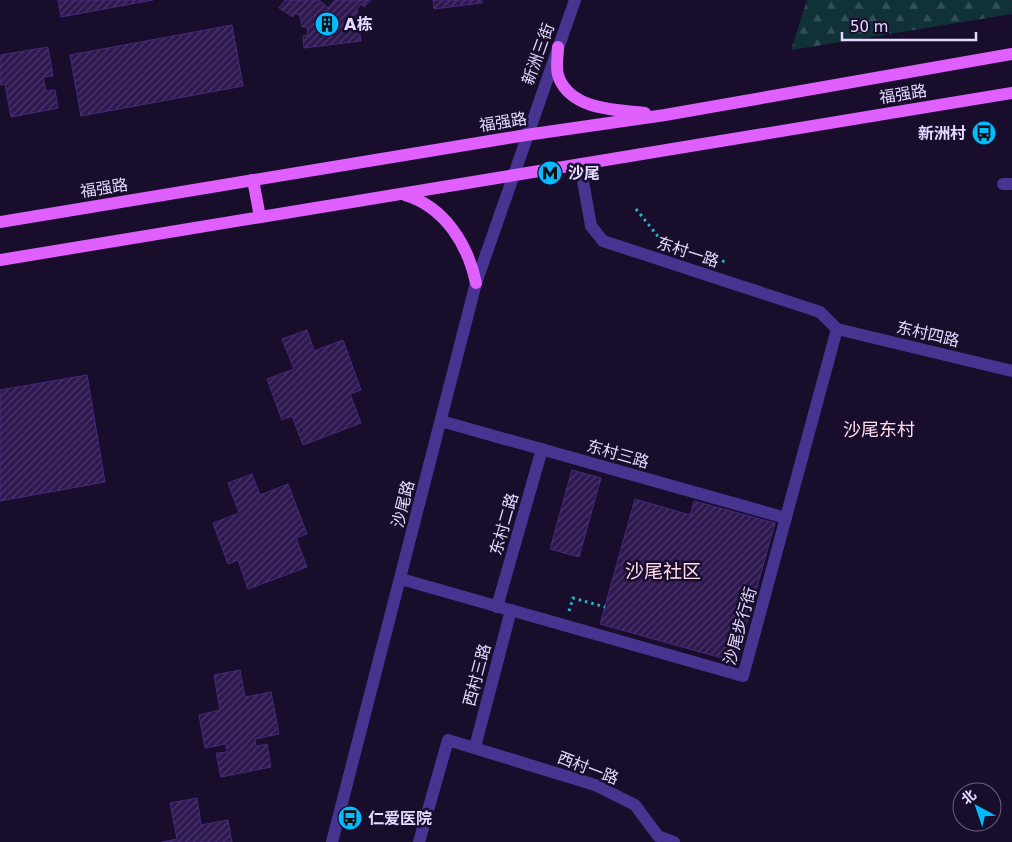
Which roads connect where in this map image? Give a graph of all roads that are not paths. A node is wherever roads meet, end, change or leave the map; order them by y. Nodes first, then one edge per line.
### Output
1 (575, 0) edge
2 (558, 47) junction
3 (1012, 54) edge
4 (1012, 93) edge
5 (665, 115) junction
6 (526, 135) junction
7 (580, 164) junction
8 (512, 175) junction
9 (253, 180) junction
10 (400, 194) junction
11 (260, 217) junction
12 (0, 222) edge
13 (0, 260) edge
14 (476, 283) junction
15 (837, 329) junction
16 (1012, 371) edge
17 (441, 421) junction
18 (542, 449) junction
19 (786, 518) junction
20 (401, 579) junction
21 (497, 607) junction
22 (511, 610) junction
23 (475, 747) junction
24 (332, 842) edge
25 (419, 842) edge
26 (674, 842) edge

1 - 2 street, 新洲三街
2 - 5 main road
2 - 6 street, 新洲三街
3 - 5 main road, 福强路
4 - 7 main road, 福强路
5 - 6 main road, 福强路
6 - 8 street, 新洲三街
6 - 9 main road, 福强路
7 - 8 main road, 福强路
7 - 15 street, 东村一路
8 - 10 main road, 福强路
8 - 14 street, 沙尾路
9 - 11 main road
9 - 12 main road, 福强路
10 - 11 main road, 福强路
10 - 14 main road
11 - 13 main road, 福强路
14 - 17 street, 沙尾路
15 - 16 street, 东村四路
15 - 19 street, 沙尾步行街
17 - 18 street, 东村三路
17 - 20 street, 沙尾路
18 - 19 street, 东村三路
18 - 21 street, 东村二路
19 - 22 street, 沙尾步行街
20 - 21 street, 沙尾步行街
20 - 24 street, 沙尾路
21 - 22 street, 沙尾步行街
22 - 23 street, 西村三路
23 - 25 street, 西村一路
23 - 26 street, 西村一路

